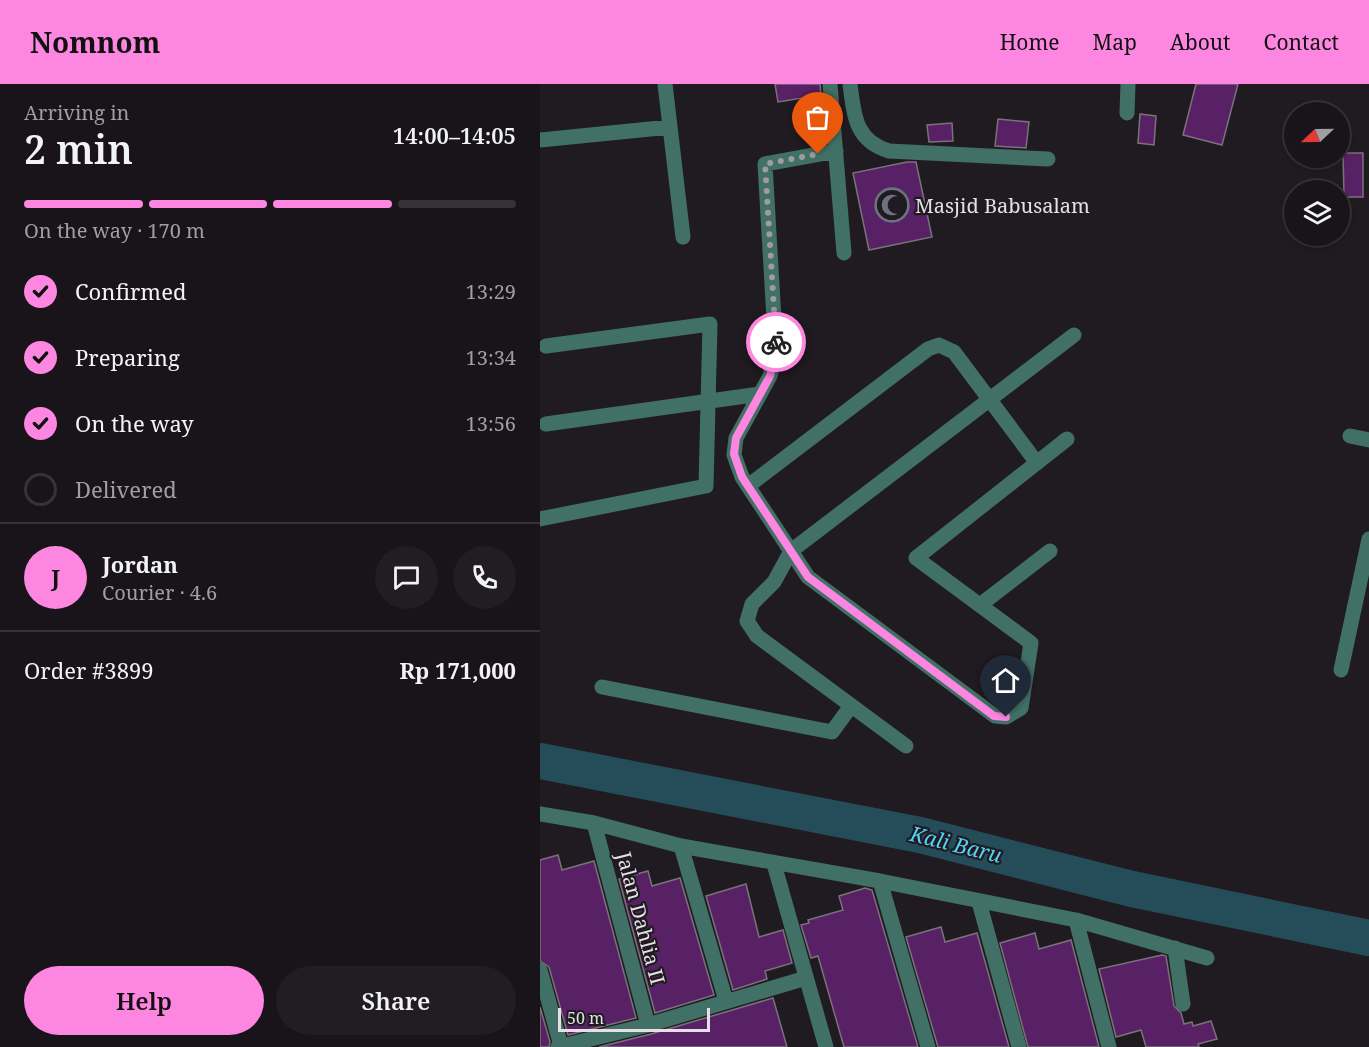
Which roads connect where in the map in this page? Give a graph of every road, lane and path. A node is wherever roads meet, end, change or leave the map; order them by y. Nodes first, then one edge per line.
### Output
1 (665, 84) edge
2 (830, 84) edge
3 (850, 84) edge
4 (1128, 84) edge
5 (1127, 113) dead end
6 (670, 127) junction
7 (540, 140) edge
8 (836, 151) junction
9 (1048, 159) dead end
10 (683, 237) dead end
11 (844, 253) dead end
12 (1074, 335) dead end
13 (546, 346) dead end
14 (760, 394) junction
15 (989, 400) junction
16 (710, 401) junction
17 (546, 424) dead end
18 (1350, 436) dead end
19 (1067, 439) dead end
20 (1369, 440) edge
21 (1037, 463) junction
22 (748, 486) junction
23 (540, 519) edge
24 (1369, 539) edge
25 (1050, 550) dead end
26 (791, 551) junction
27 (1363, 602) edge
28 (980, 605) junction
29 (1341, 670) dead end
30 (602, 687) dead end
31 (851, 706) junction
32 (906, 746) dead end
33 (540, 814) edge
34 (594, 823) junction
35 (681, 846) junction
36 (775, 866) junction
37 (880, 881) junction
38 (978, 902) junction
39 (1076, 920) junction
40 (1175, 948) junction
41 (1207, 958) dead end
42 (540, 970) edge
43 (806, 978) junction
44 (726, 1001) junction
45 (1184, 1004) dead end
46 (648, 1025) junction
47 (560, 1047) edge
48 (826, 1047) edge
49 (928, 1047) edge
50 (1019, 1047) edge
51 (1109, 1047) edge

1 - 6 street
2 - 8 street
3 - 9 street
4 - 5 street
6 - 7 street
6 - 10 street
8 - 11 street
8 - 14 street
12 - 15 street
13 - 16 street
14 - 16 street
14 - 22 street
15 - 21 street
15 - 22 street
15 - 26 street
16 - 17 street
16 - 23 street
18 - 20 street
19 - 21 street
21 - 28 street
22 - 26 street
24 - 27 street
25 - 28 street
26 - 28 street
26 - 31 street
27 - 29 street
30 - 31 street
31 - 32 street
33 - 34 street
34 - 35 street
34 - 46 street, Jalan Dahlia II
35 - 36 street
35 - 44 street
36 - 37 street
36 - 43 street
37 - 38 street
37 - 49 street
38 - 39 street
38 - 50 street
39 - 40 street
39 - 51 street
40 - 41 street
40 - 45 street
42 - 47 street
43 - 44 street
43 - 48 street
44 - 46 street
46 - 47 street

